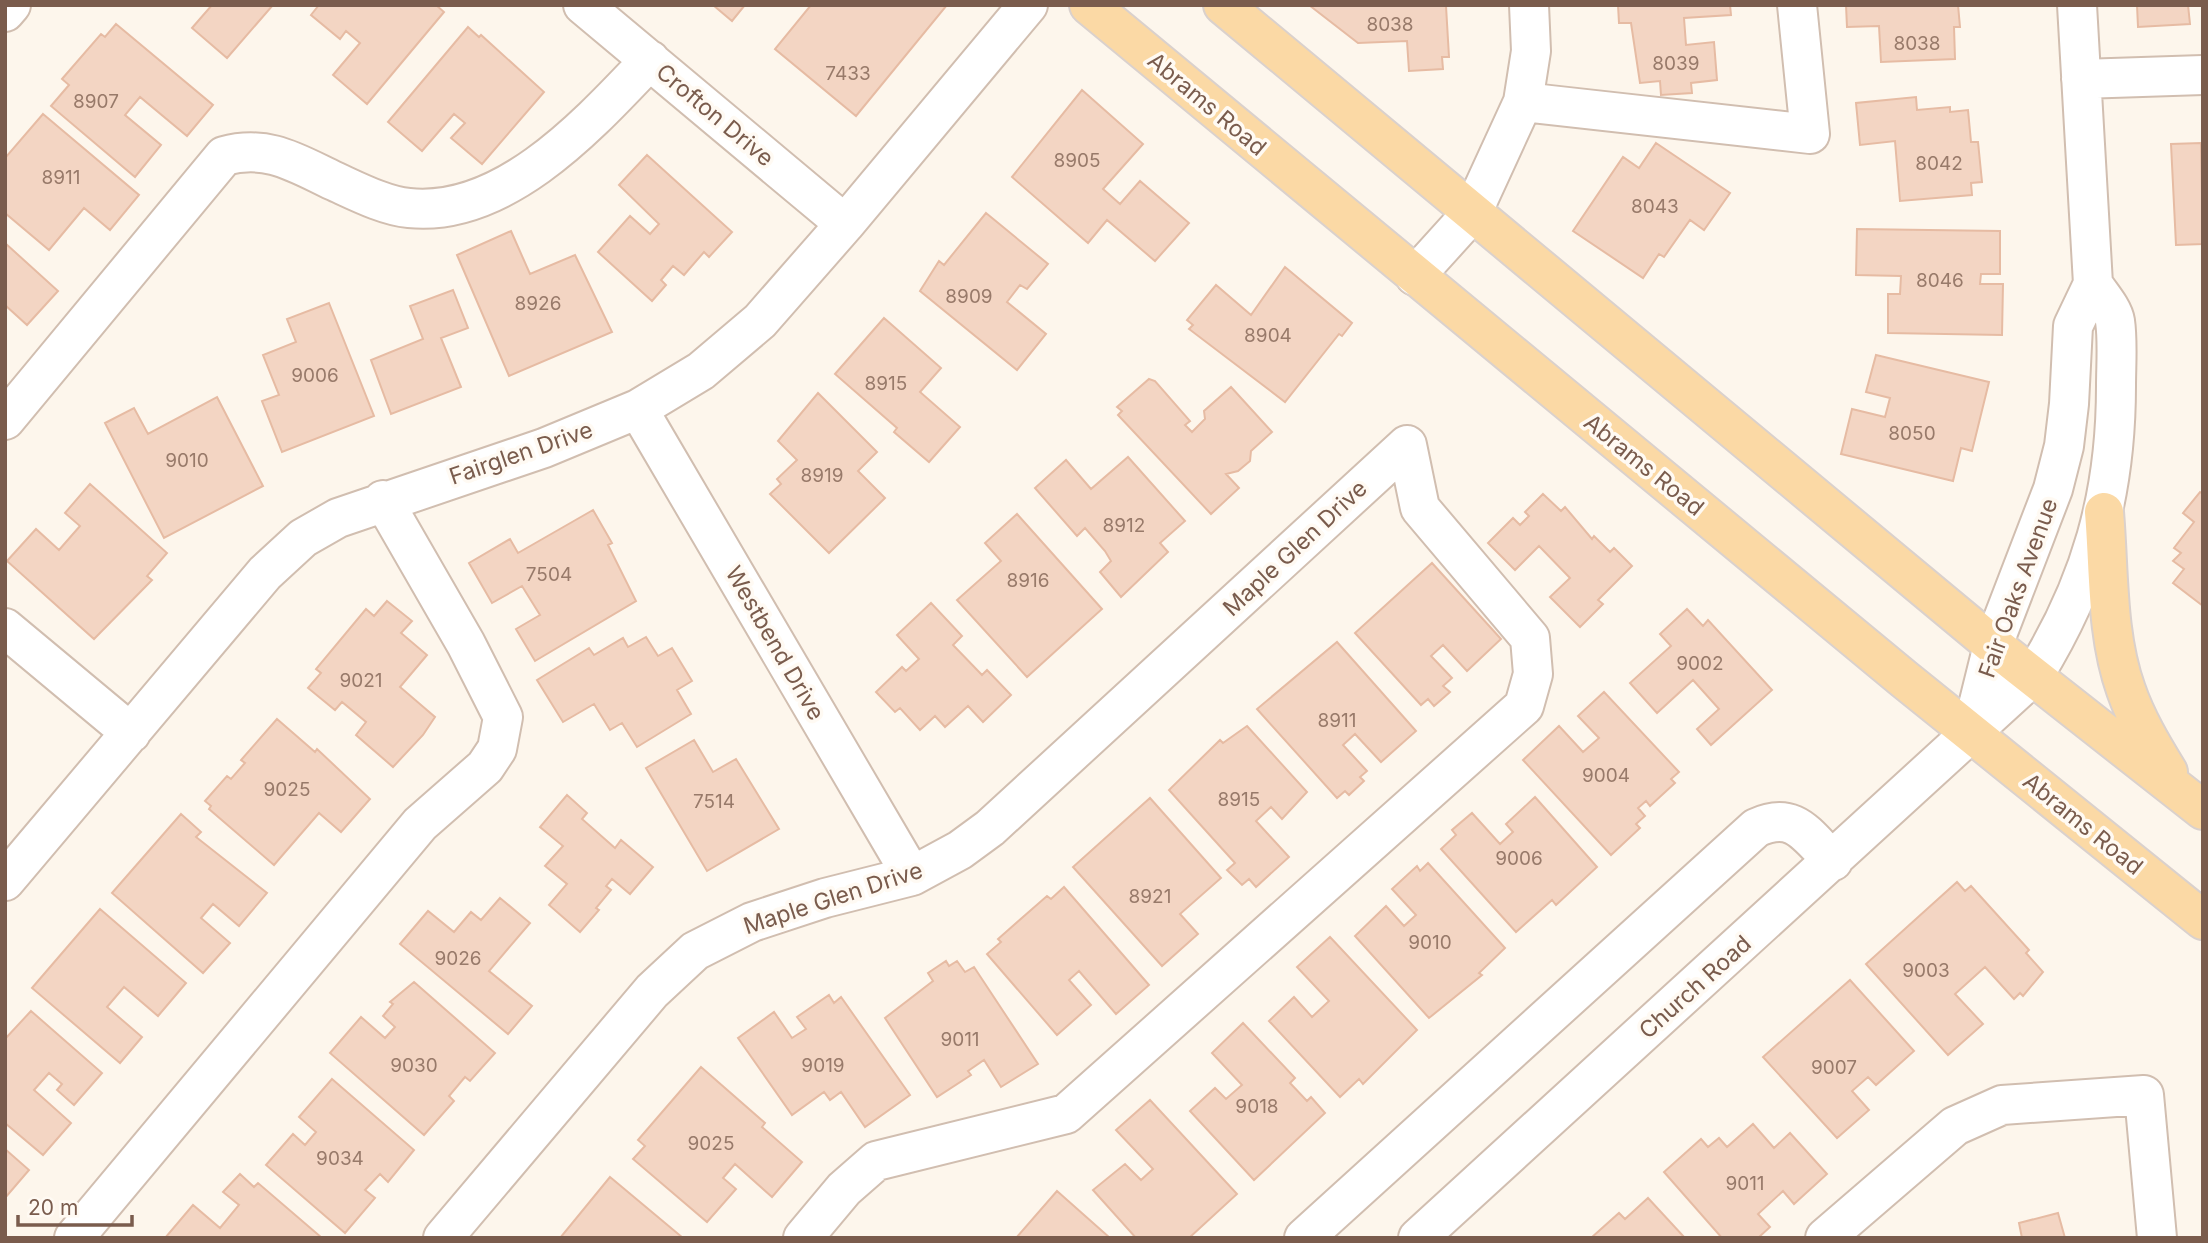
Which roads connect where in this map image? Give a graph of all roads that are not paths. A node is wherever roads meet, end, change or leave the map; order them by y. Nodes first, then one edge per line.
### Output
1 (11, 5) edge
2 (583, 5) edge
3 (1028, 5) edge
4 (1089, 5) edge
5 (1223, 5) edge
6 (1530, 5) edge
7 (1797, 5) edge
8 (2077, 5) edge
9 (5, 12) edge
10 (650, 60) junction
11 (2203, 75) edge
12 (2081, 79) junction
13 (1523, 103) junction
14 (1472, 213) junction
15 (845, 224) junction
16 (1415, 276) junction
17 (2094, 284) junction
18 (638, 410) junction
19 (5, 420) edge
20 (383, 500) junction
21 (2104, 512) junction
22 (5, 628) edge
23 (1993, 645) junction
24 (2034, 676) junction
25 (131, 733) junction
26 (1971, 734) junction
27 (2191, 801) edge
28 (1833, 861) junction
29 (912, 876) junction
30 (5, 881) edge
31 (2203, 919) edge
32 (74, 1238) edge
33 (443, 1238) edge
34 (803, 1238) edge
35 (1304, 1238) edge
36 (1418, 1238) edge
37 (1825, 1238) edge
38 (2157, 1238) edge

1 - 9 street
2 - 10 street, Crofton Drive
3 - 15 street, Fairglen Drive
4 - 16 main road, Abrams Road
5 - 14 main road
6 - 13 street
7 - 13 street
8 - 12 street, Fair Oaks Avenue
10 - 15 street, Crofton Drive
10 - 19 street
11 - 12 street
12 - 17 street, Fair Oaks Avenue
13 - 14 street
14 - 16 street
14 - 23 main road
15 - 18 street, Fairglen Drive
16 - 26 main road, Abrams Road
17 - 21 street, Fair Oaks Avenue
17 - 23 street, Fair Oaks Avenue
18 - 20 street, Fairglen Drive
18 - 29 street, Westbend Drive
20 - 25 street, Fairglen Drive
20 - 32 street
21 - 24 street, Fair Oaks Avenue
21 - 27 main road
22 - 25 street
23 - 24 main road
23 - 26 street, Fair Oaks Avenue
24 - 26 street, Fair Oaks Avenue
24 - 27 main road
25 - 30 street, Fairglen Drive
26 - 28 street, Church Road
26 - 31 main road, Abrams Road
28 - 35 street
28 - 36 street, Church Road
29 - 33 street, Maple Glen Drive
29 - 34 street, Maple Glen Drive
37 - 38 street

